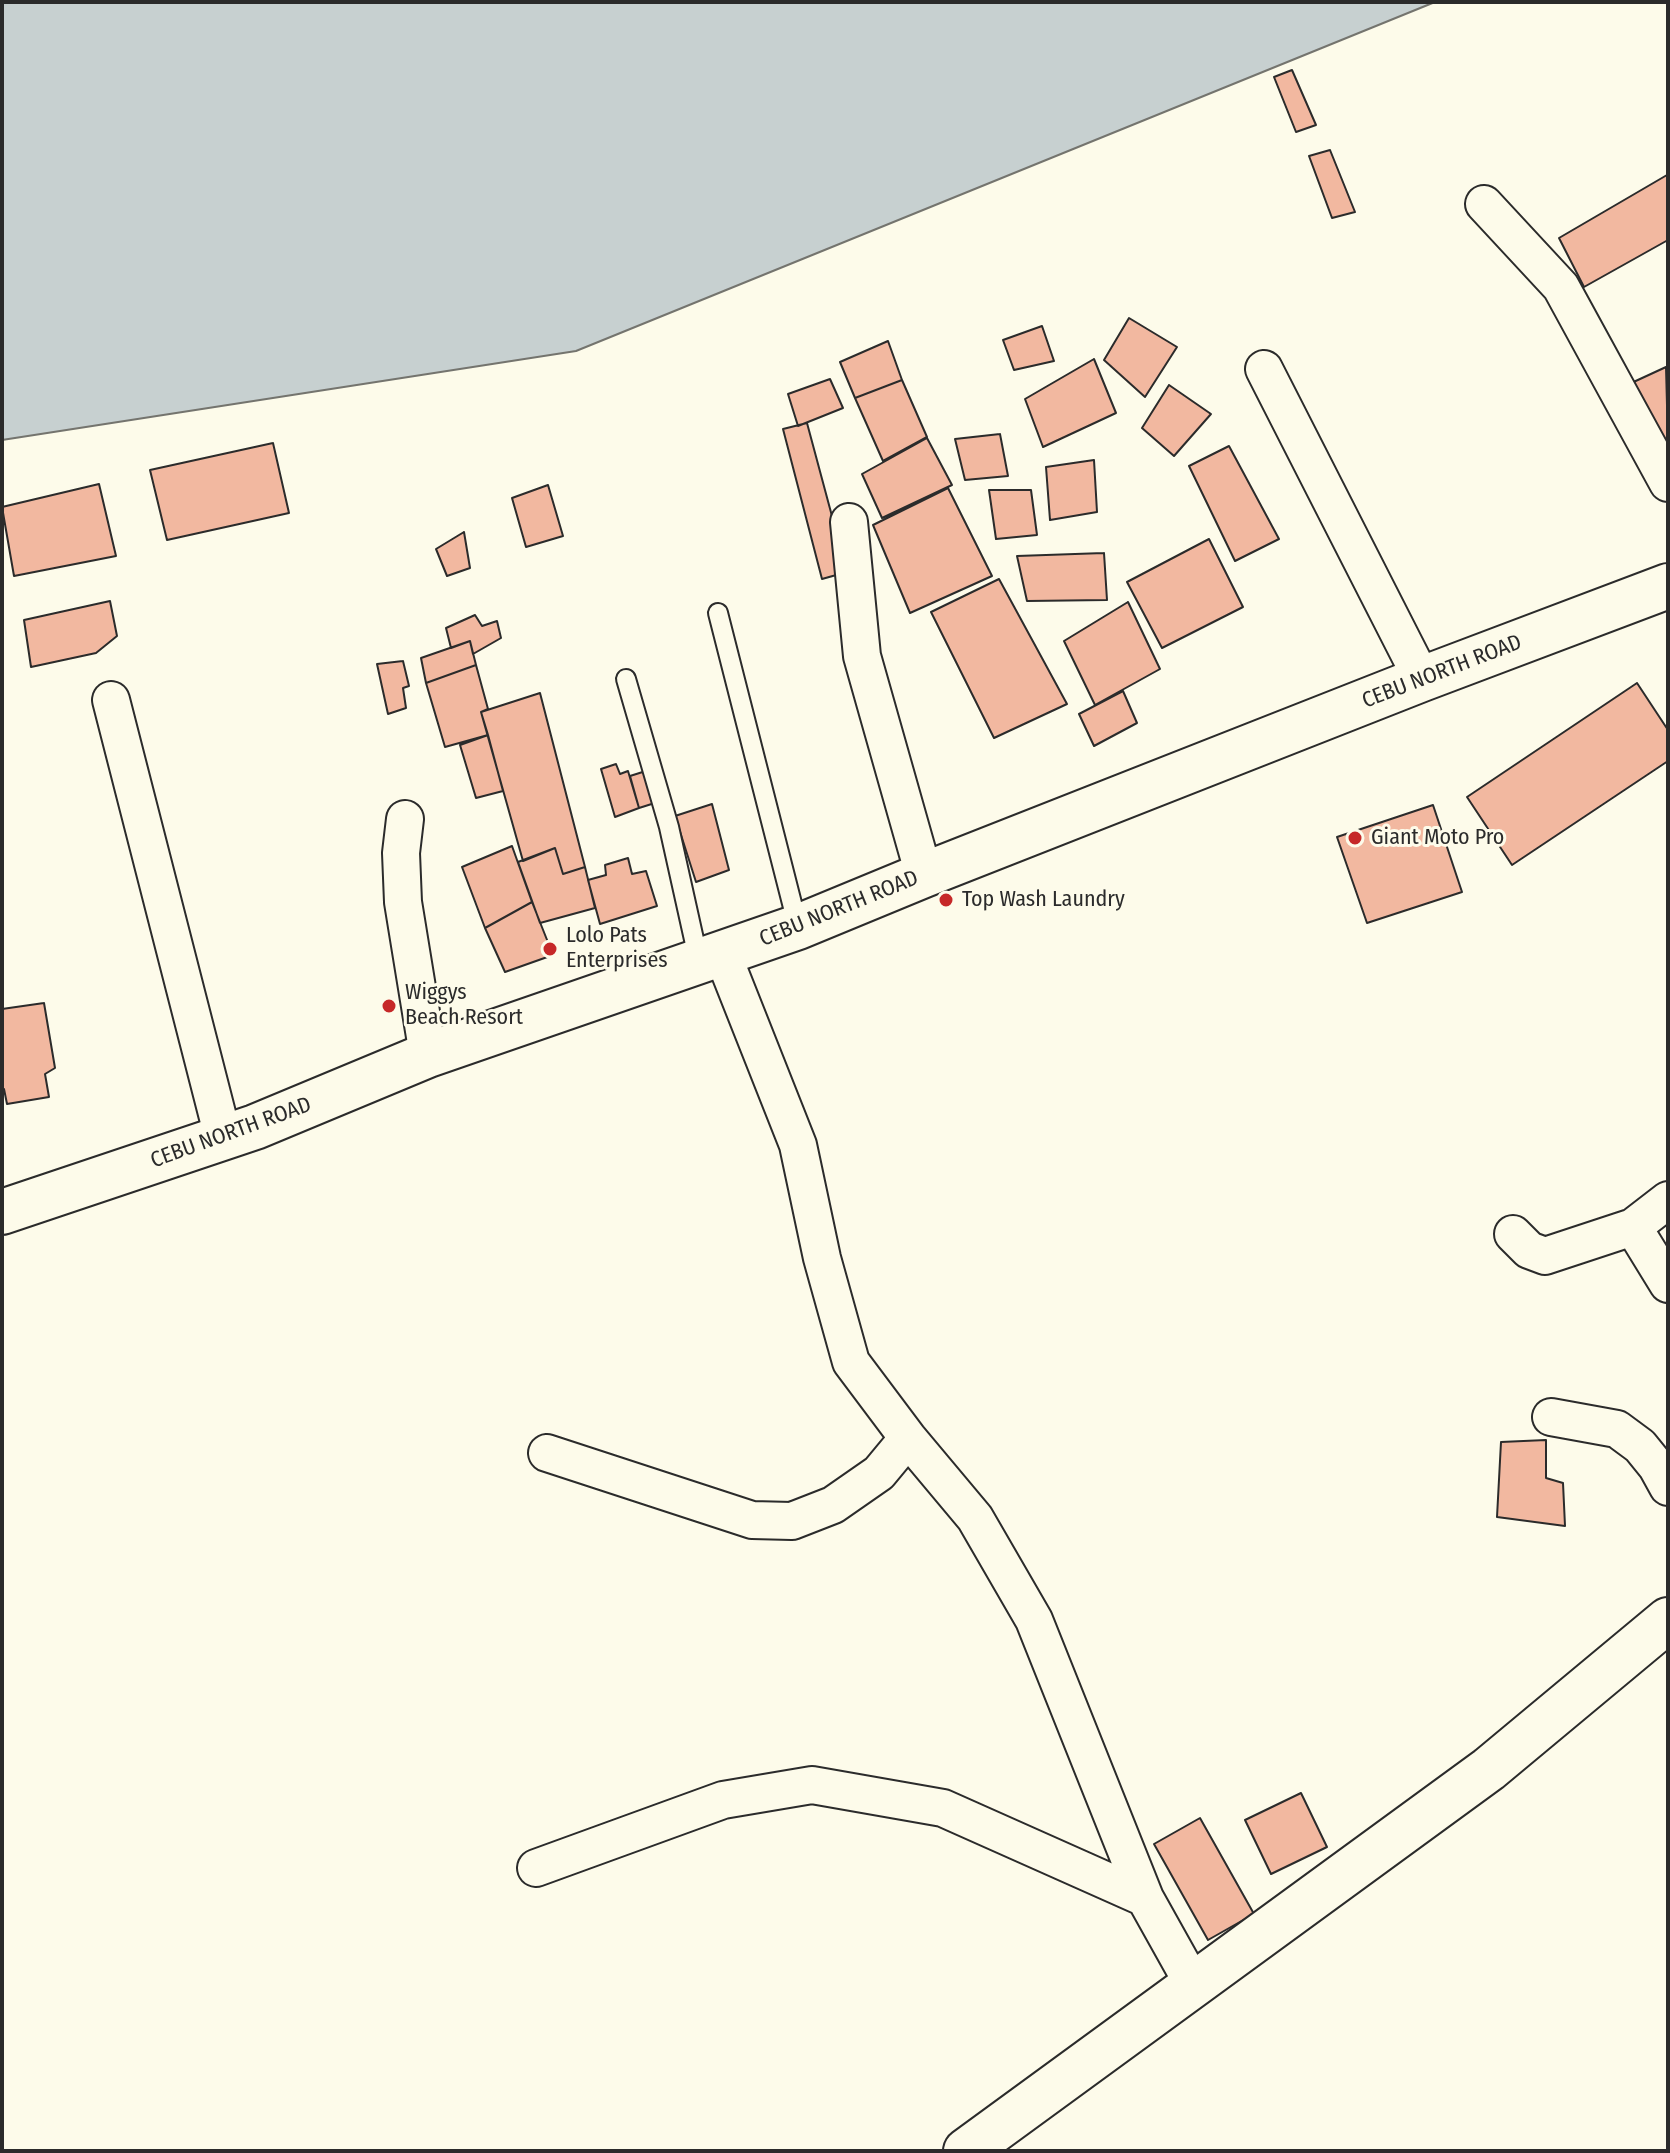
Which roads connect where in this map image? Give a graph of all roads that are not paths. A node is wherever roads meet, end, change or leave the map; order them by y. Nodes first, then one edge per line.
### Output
1 (1484, 204) dead end
2 (1264, 369) dead end
3 (1668, 483) edge
4 (849, 522) dead end
5 (1668, 586) edge
6 (718, 613) dead end
7 (626, 679) dead end
8 (1422, 679) junction
9 (111, 700) dead end
10 (405, 819) dead end
11 (924, 875) junction
12 (798, 927) junction
13 (710, 958) junction
14 (428, 1055) junction
15 (223, 1137) junction
16 (1668, 1200) edge
17 (2, 1212) edge
18 (1633, 1227) junction
19 (1513, 1234) dead end
20 (1668, 1284) edge
21 (1551, 1417) dead end
22 (908, 1438) junction
23 (547, 1453) dead end
24 (1668, 1487) edge
25 (1668, 1620) edge
26 (536, 1868) dead end
27 (1145, 1898) junction
28 (1193, 1984) junction
29 (966, 2151) edge

1 - 3 street
2 - 8 street
4 - 11 street
5 - 8 main road, CEBU NORTH ROAD
6 - 12 lane
7 - 13 lane
8 - 11 main road, CEBU NORTH ROAD
9 - 15 street
10 - 14 street
11 - 12 main road, CEBU NORTH ROAD
12 - 13 main road, CEBU NORTH ROAD
13 - 14 main road, CEBU NORTH ROAD
13 - 22 street
14 - 15 main road, CEBU NORTH ROAD
15 - 17 main road, CEBU NORTH ROAD
16 - 18 street
18 - 19 street
18 - 20 street
21 - 24 street
22 - 23 street
22 - 27 street
25 - 28 main road
26 - 27 street
27 - 28 street
28 - 29 main road

